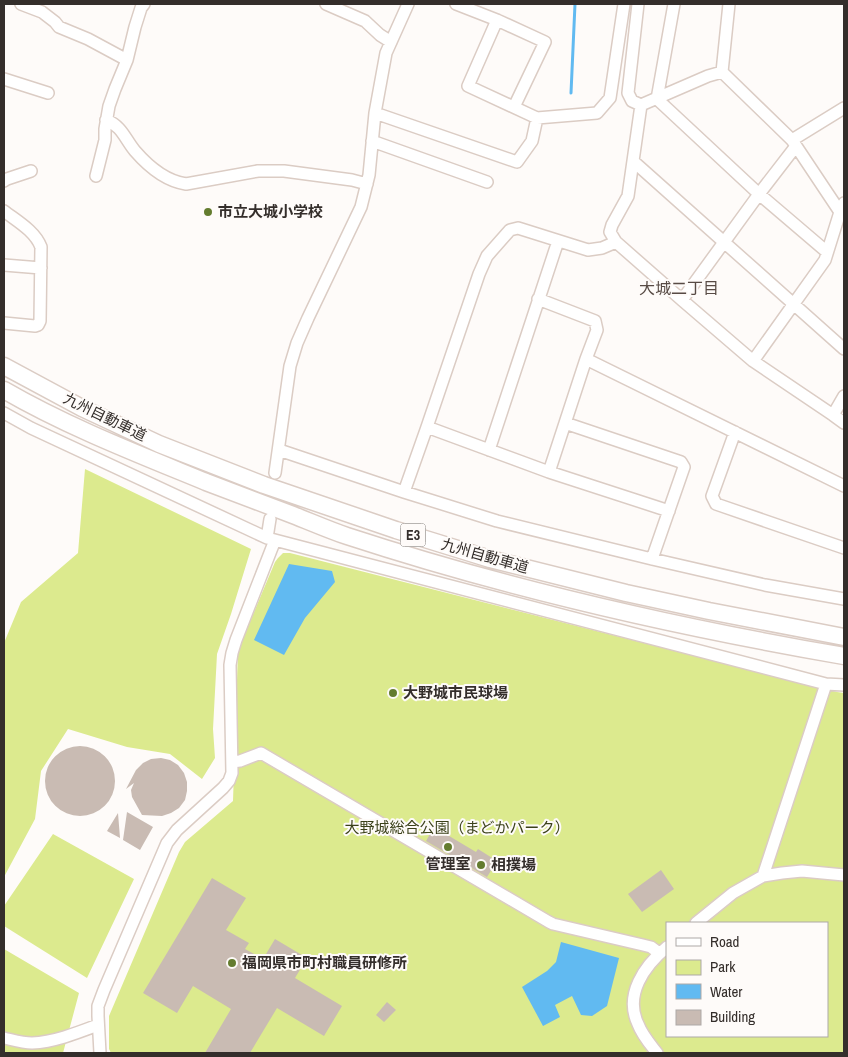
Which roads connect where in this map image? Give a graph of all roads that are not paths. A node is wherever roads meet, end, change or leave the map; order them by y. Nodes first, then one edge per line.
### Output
1 (20, 4) edge
2 (144, 4) edge
3 (326, 4) edge
4 (408, 4) edge
5 (456, 4) edge
6 (624, 4) edge
7 (638, 4) edge
8 (674, 4) edge
9 (729, 4) edge
10 (497, 20) junction
11 (391, 42) junction
12 (127, 60) junction
13 (722, 72) junction
14 (4, 79) edge
15 (48, 93) dead end
16 (657, 99) junction
17 (641, 106) junction
18 (514, 107) junction
19 (844, 108) edge
20 (375, 113) junction
21 (537, 118) junction
22 (106, 120) junction
23 (372, 141) junction
24 (794, 143) junction
25 (633, 161) junction
26 (31, 171) dead end
27 (96, 176) dead end
28 (4, 181) edge
29 (487, 182) dead end
30 (367, 184) junction
31 (759, 194) junction
32 (842, 207) edge
33 (4, 211) edge
34 (558, 241) junction
35 (616, 242) junction
36 (723, 242) junction
37 (827, 252) junction
38 (4, 265) edge
39 (41, 268) junction
40 (538, 299) junction
41 (682, 300) junction
42 (793, 303) junction
43 (4, 323) edge
44 (844, 349) edge
45 (586, 359) junction
46 (753, 361) junction
47 (4, 366) edge
48 (4, 390) edge
49 (844, 396) edge
50 (4, 413) edge
51 (833, 415) junction
52 (566, 423) junction
53 (844, 423) edge
54 (427, 427) junction
55 (735, 432) junction
56 (279, 450) junction
57 (489, 450) junction
58 (549, 472) junction
59 (275, 473) dead end
60 (844, 486) edge
61 (404, 492) junction
62 (670, 511) junction
63 (270, 519) dead end
64 (271, 539) junction
65 (844, 548) edge
66 (652, 559) junction
67 (844, 599) edge
68 (844, 637) edge
69 (844, 656) edge
70 (826, 684) junction
71 (844, 685) edge
72 (232, 762) junction
73 (844, 875) edge
74 (763, 876) junction
75 (697, 922) edge
76 (663, 950) edge
77 (98, 1026) junction
78 (4, 1038) edge
79 (100, 1053) edge
80 (657, 1053) edge

1 - 12 street
2 - 12 street
3 - 11 street
4 - 11 street
5 - 10 street
6 - 21 street
7 - 17 street
8 - 16 street
9 - 13 street
10 - 18 street
10 - 18 street
11 - 20 street
12 - 22 street
13 - 16 street
13 - 24 street
14 - 15 street
16 - 17 street
16 - 31 street
17 - 25 street
18 - 21 street
19 - 24 street
20 - 21 street
20 - 23 street
22 - 27 street
22 - 30 street
23 - 29 street
23 - 30 street
24 - 31 street
24 - 32 street
25 - 35 street
25 - 36 street
26 - 28 street
30 - 56 street
31 - 36 street
31 - 37 street
32 - 37 street
33 - 39 street
34 - 35 street
34 - 40 street
34 - 54 street
35 - 41 street
36 - 41 street
36 - 42 street
37 - 42 street
38 - 39 street
39 - 43 street
40 - 45 street
40 - 57 street
41 - 46 street
42 - 44 street
42 - 46 street
45 - 52 street
45 - 55 street
46 - 51 street
47 - 68 highway, 九州自動車道 / E3
48 - 69 highway, 九州自動車道 / E3
49 - 51 street
50 - 64 street
51 - 53 street
52 - 58 street
52 - 62 street
54 - 57 street
54 - 61 street
55 - 60 street
55 - 65 street
56 - 59 street
56 - 61 street
57 - 58 street
58 - 62 street
61 - 66 street
62 - 66 street
63 - 64 street
64 - 70 street
64 - 72 street
66 - 67 street
70 - 71 street
70 - 74 street
72 - 76 street
72 - 77 street
73 - 74 street
74 - 75 street
76 - 80 street
77 - 78 street
77 - 79 street

